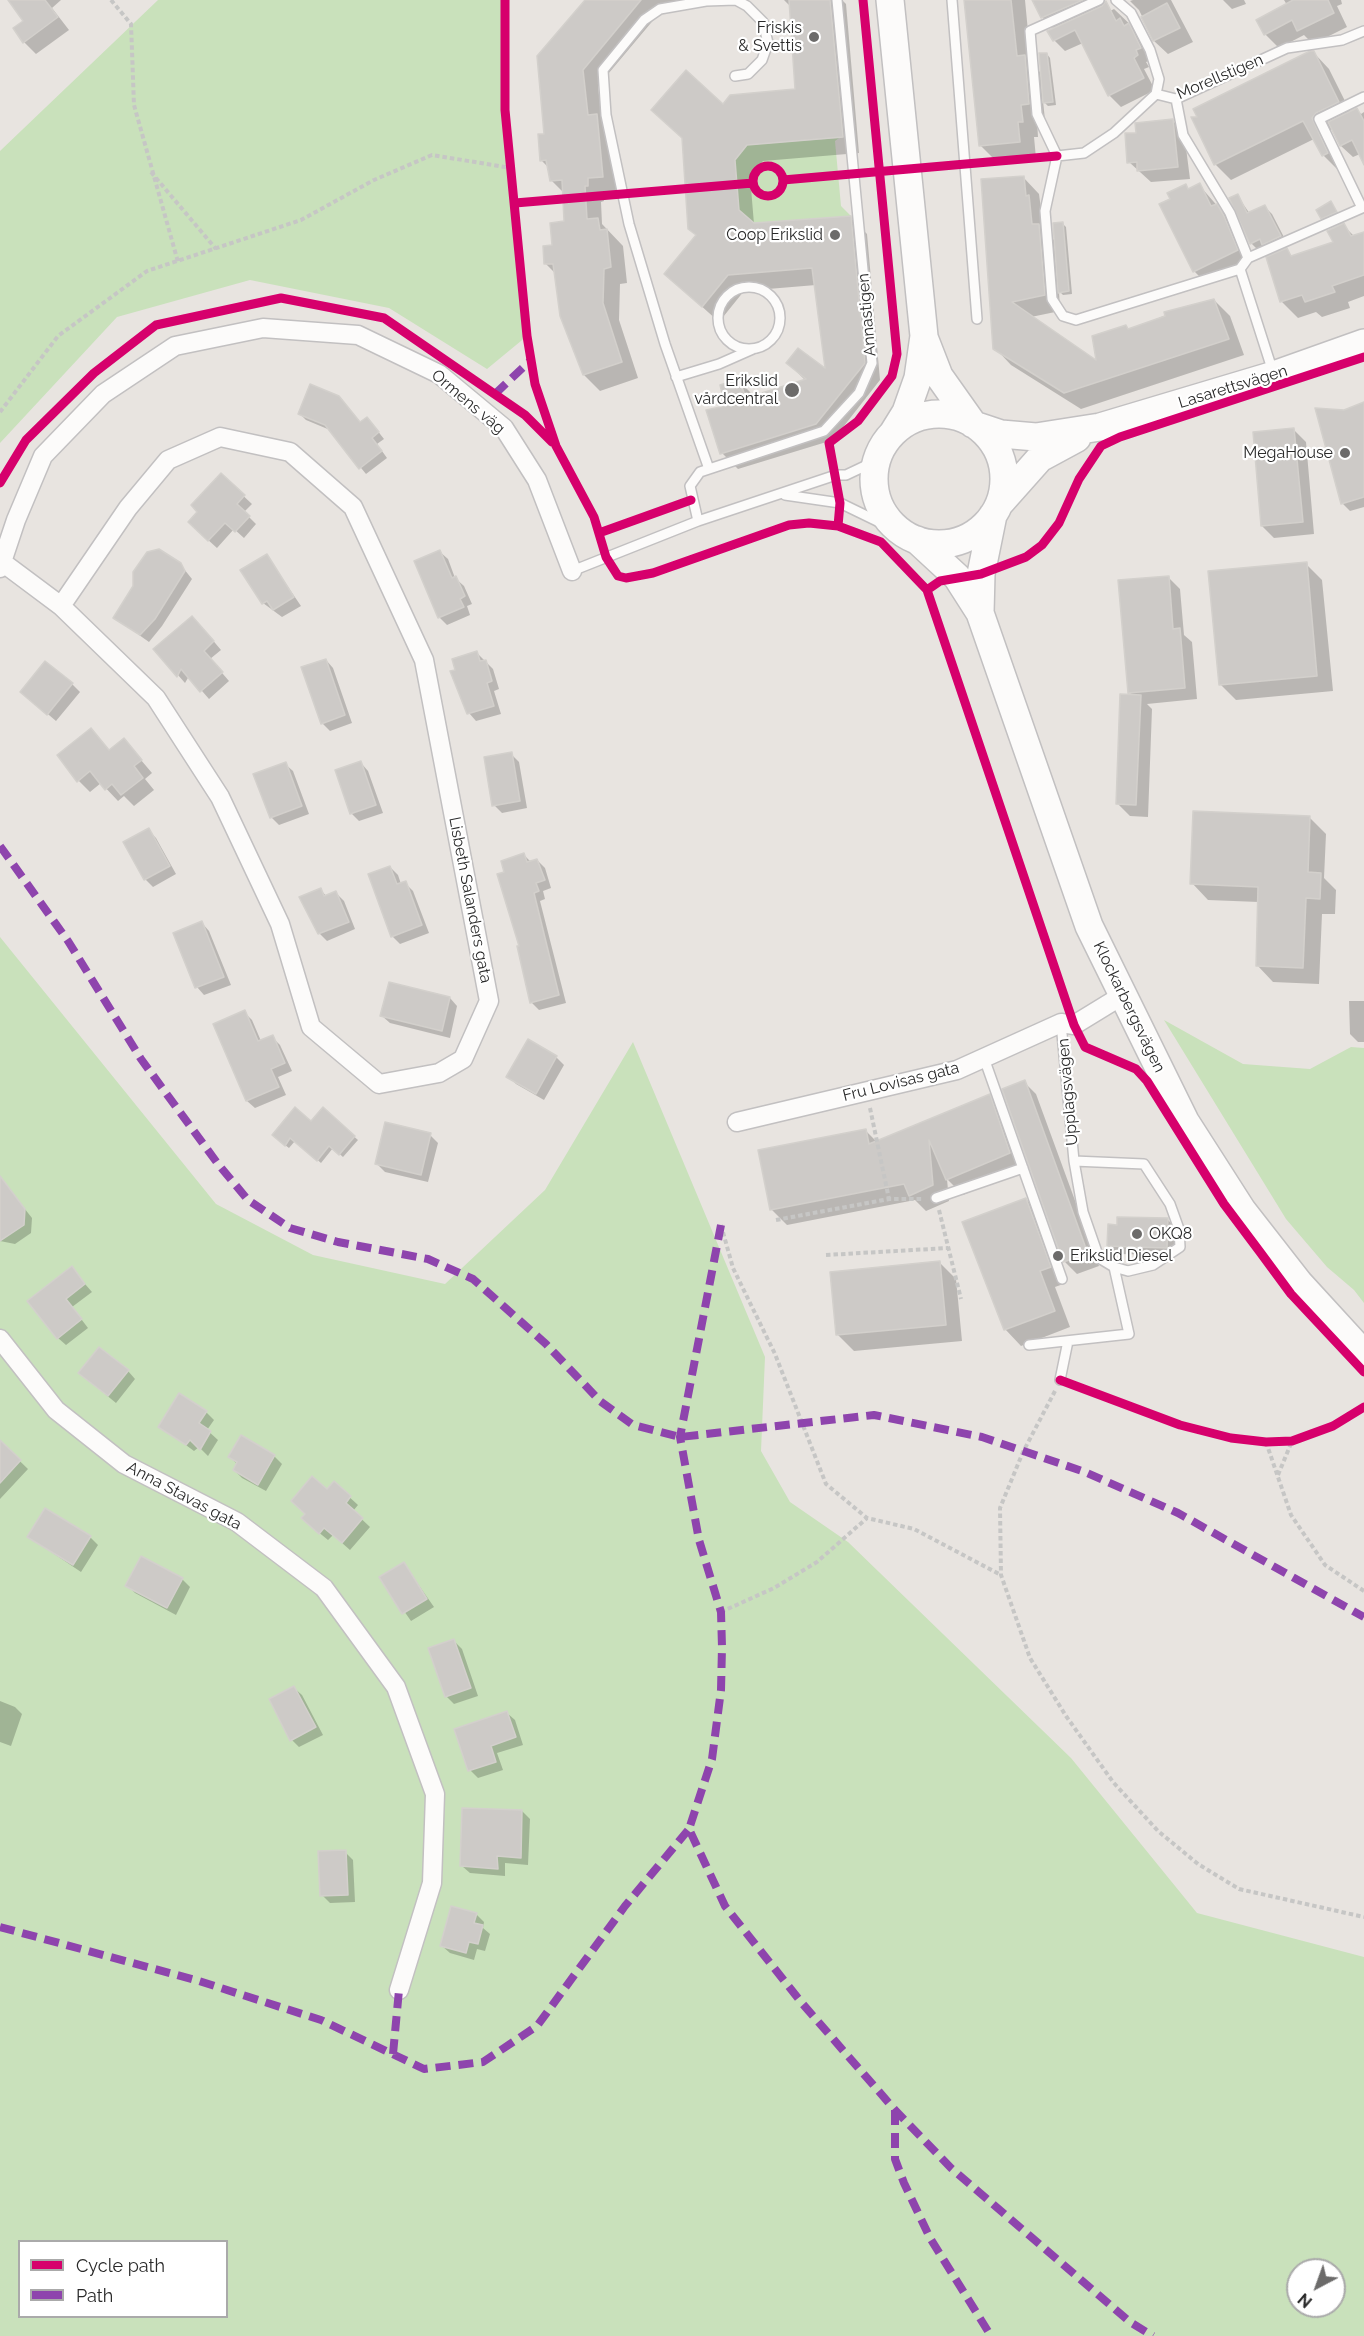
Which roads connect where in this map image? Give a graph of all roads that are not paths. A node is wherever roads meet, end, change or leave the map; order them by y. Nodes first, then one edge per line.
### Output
1 (837, 0) edge
2 (890, 0) edge
3 (952, 0) edge
4 (1099, 0) edge
5 (1116, 0) edge
6 (1364, 31) edge
7 (735, 76) dead end
8 (1156, 94) junction
9 (1364, 98) edge
10 (1176, 99) junction
11 (1057, 156) junction
12 (1248, 258) junction
13 (1240, 269) junction
14 (977, 319) dead end
15 (924, 336) junction
16 (1364, 343) edge
17 (756, 348) junction
18 (1274, 375) junction
19 (676, 376) junction
20 (975, 425) junction
21 (1100, 427) junction
22 (887, 442) junction
23 (708, 469) junction
24 (783, 494) junction
25 (995, 511) junction
26 (698, 520) junction
27 (913, 538) junction
28 (1, 565) edge
29 (572, 571) joint
30 (61, 606) junction
31 (980, 613) junction
32 (1123, 995) junction
33 (1061, 1023) junction
34 (984, 1058) junction
35 (737, 1122) dead end
36 (1074, 1161) junction
37 (1023, 1168) junction
38 (936, 1198) road end
39 (1114, 1267) junction
40 (1062, 1279) dead end
41 (0, 1339) edge
42 (1068, 1341) junction
43 (1029, 1345) dead end
44 (1364, 1354) edge
45 (1060, 1380) road end
46 (399, 1990) dead end

1 - 23 lane, Annastigen
2 - 15 main road
3 - 14 lane
4 - 11 lane
5 - 8 lane
6 - 10 lane, Morellstigen
7 - 19 lane
8 - 10 lane, Morellstigen
8 - 11 lane, Morellstigen
9 - 12 lane
10 - 12 lane
11 - 13 lane
12 - 13 lane
13 - 18 lane
15 - 20 main road
15 - 22 main road
16 - 18 main road, Lasarettsvägen
17 - 17 lane
17 - 19 lane
18 - 21 main road, Lasarettsvägen
19 - 23 lane
20 - 21 main road, Lasarettsvägen
20 - 22 main road
20 - 25 main road
21 - 25 main road, Lasarettsvägen
22 - 24 lane, Ormens väg
22 - 27 main road
23 - 26 lane
24 - 26 lane, Ormens väg
24 - 27 lane
25 - 27 main road
25 - 31 main road, Klockarbergsvägen
26 - 29 lane, Ormens väg
27 - 31 main road, Klockarbergsvägen
28 - 29 street, Ormens väg
28 - 30 street, Lisbeth Salanders gata
30 - 30 street, Lisbeth Salanders gata
31 - 32 main road, Klockarbergsvägen
32 - 33 street, Fru Lovisas gata
32 - 44 main road, Klockarbergsvägen
33 - 34 street, Fru Lovisas gata
33 - 36 lane, Upplagsvägen
34 - 35 street, Fru Lovisas gata
34 - 37 lane
36 - 39 lane, Upplagsvägen
36 - 39 lane, Upplagsvägen
37 - 38 lane
37 - 40 lane
39 - 42 lane
41 - 46 street, Anna Stavas gata
42 - 43 lane
42 - 45 lane

